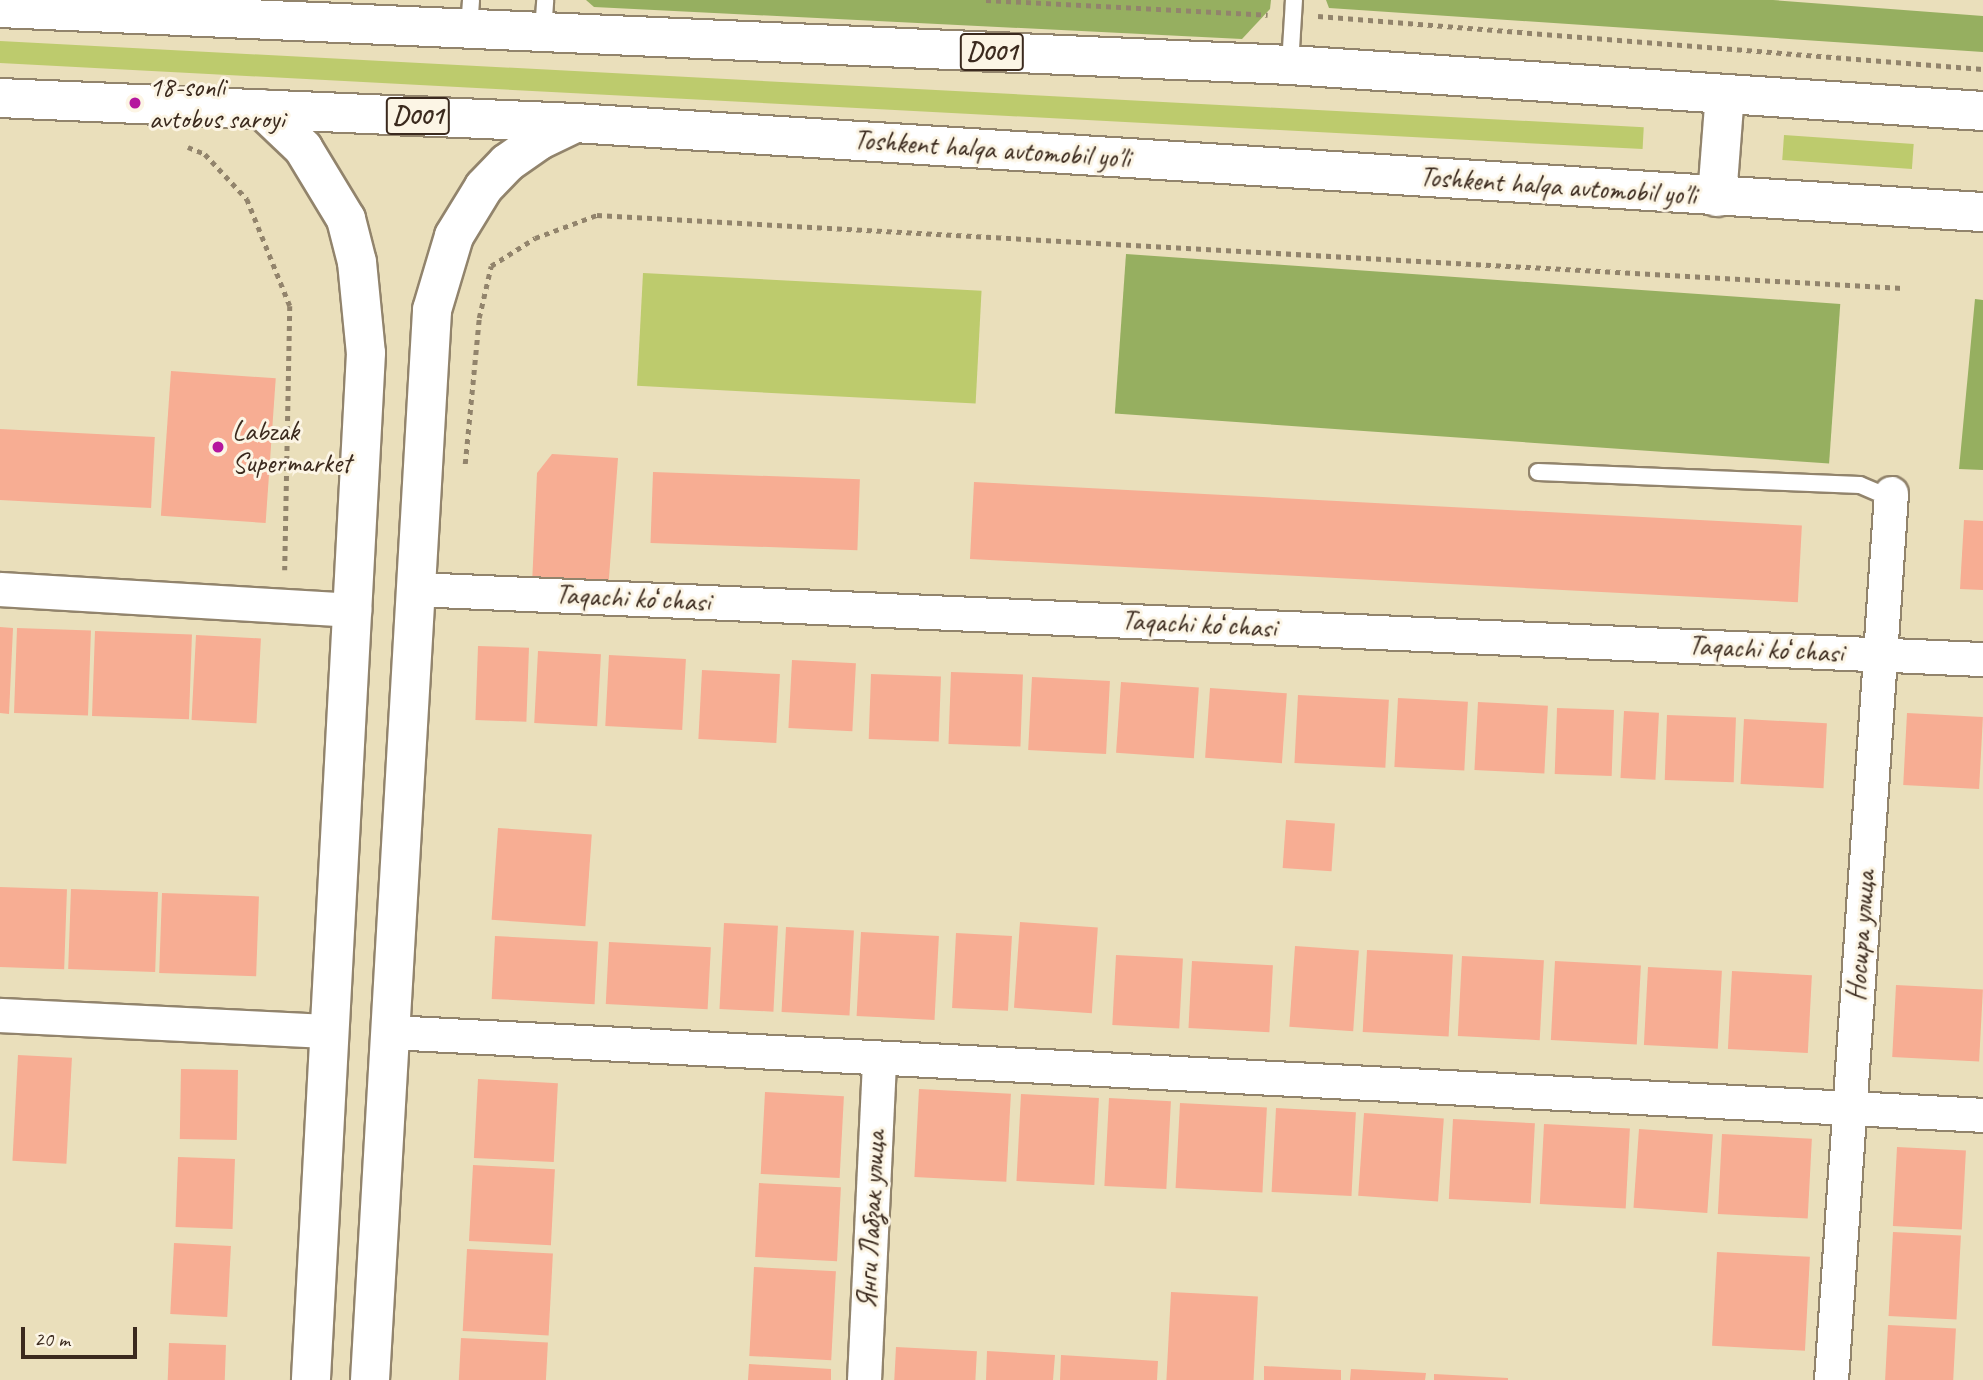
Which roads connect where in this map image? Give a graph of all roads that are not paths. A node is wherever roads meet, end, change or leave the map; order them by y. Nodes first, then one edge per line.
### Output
1 (0, 8) edge
2 (1294, 8) edge
3 (329, 11) edge
4 (470, 14) edge
5 (544, 16) edge
6 (1290, 65) junction
7 (1725, 94) junction
8 (0, 97) edge
9 (262, 109) junction
10 (1983, 111) edge
11 (575, 123) junction
12 (1717, 197) junction
13 (1983, 212) edge
14 (366, 399) junction
15 (427, 402) junction
16 (1538, 472) dead end
17 (1891, 496) joint
18 (0, 589) edge
19 (415, 589) junction
20 (354, 610) junction
21 (1881, 654) junction
22 (1983, 659) edge
23 (0, 1015) edge
24 (331, 1031) junction
25 (390, 1032) junction
26 (879, 1059) junction
27 (1848, 1109) junction
28 (1983, 1115) edge
29 (311, 1380) edge
30 (370, 1380) edge
31 (864, 1380) edge
32 (1831, 1380) edge

1 - 3 main road, D001
2 - 6 lane
3 - 4 main road, D001
4 - 5 main road, D001
5 - 6 main road, D001
6 - 7 main road, D001
7 - 10 main road, D001
7 - 12 main road
8 - 9 main road, Toshkent halqa avtomobil yo'li / D001
9 - 11 main road, Toshkent halqa avtomobil yo'li / D001
9 - 14 main road
11 - 12 main road, Toshkent halqa avtomobil yo'li / D001
11 - 15 main road
12 - 13 main road, Toshkent halqa avtomobil yo'li / D001
14 - 15 main road
14 - 20 main road
15 - 19 main road
16 - 17 lane
17 - 21 street, Носира улица
18 - 20 street
19 - 21 street, Taqachi koʻchasi
19 - 25 main road
20 - 24 main road
21 - 22 street, Taqachi koʻchasi
21 - 27 street, Носира улица
23 - 24 street
24 - 29 main road
25 - 26 street
25 - 30 main road
26 - 27 street
26 - 31 street, Янги Лабзак улица
27 - 28 street
27 - 32 street, Носира улица

